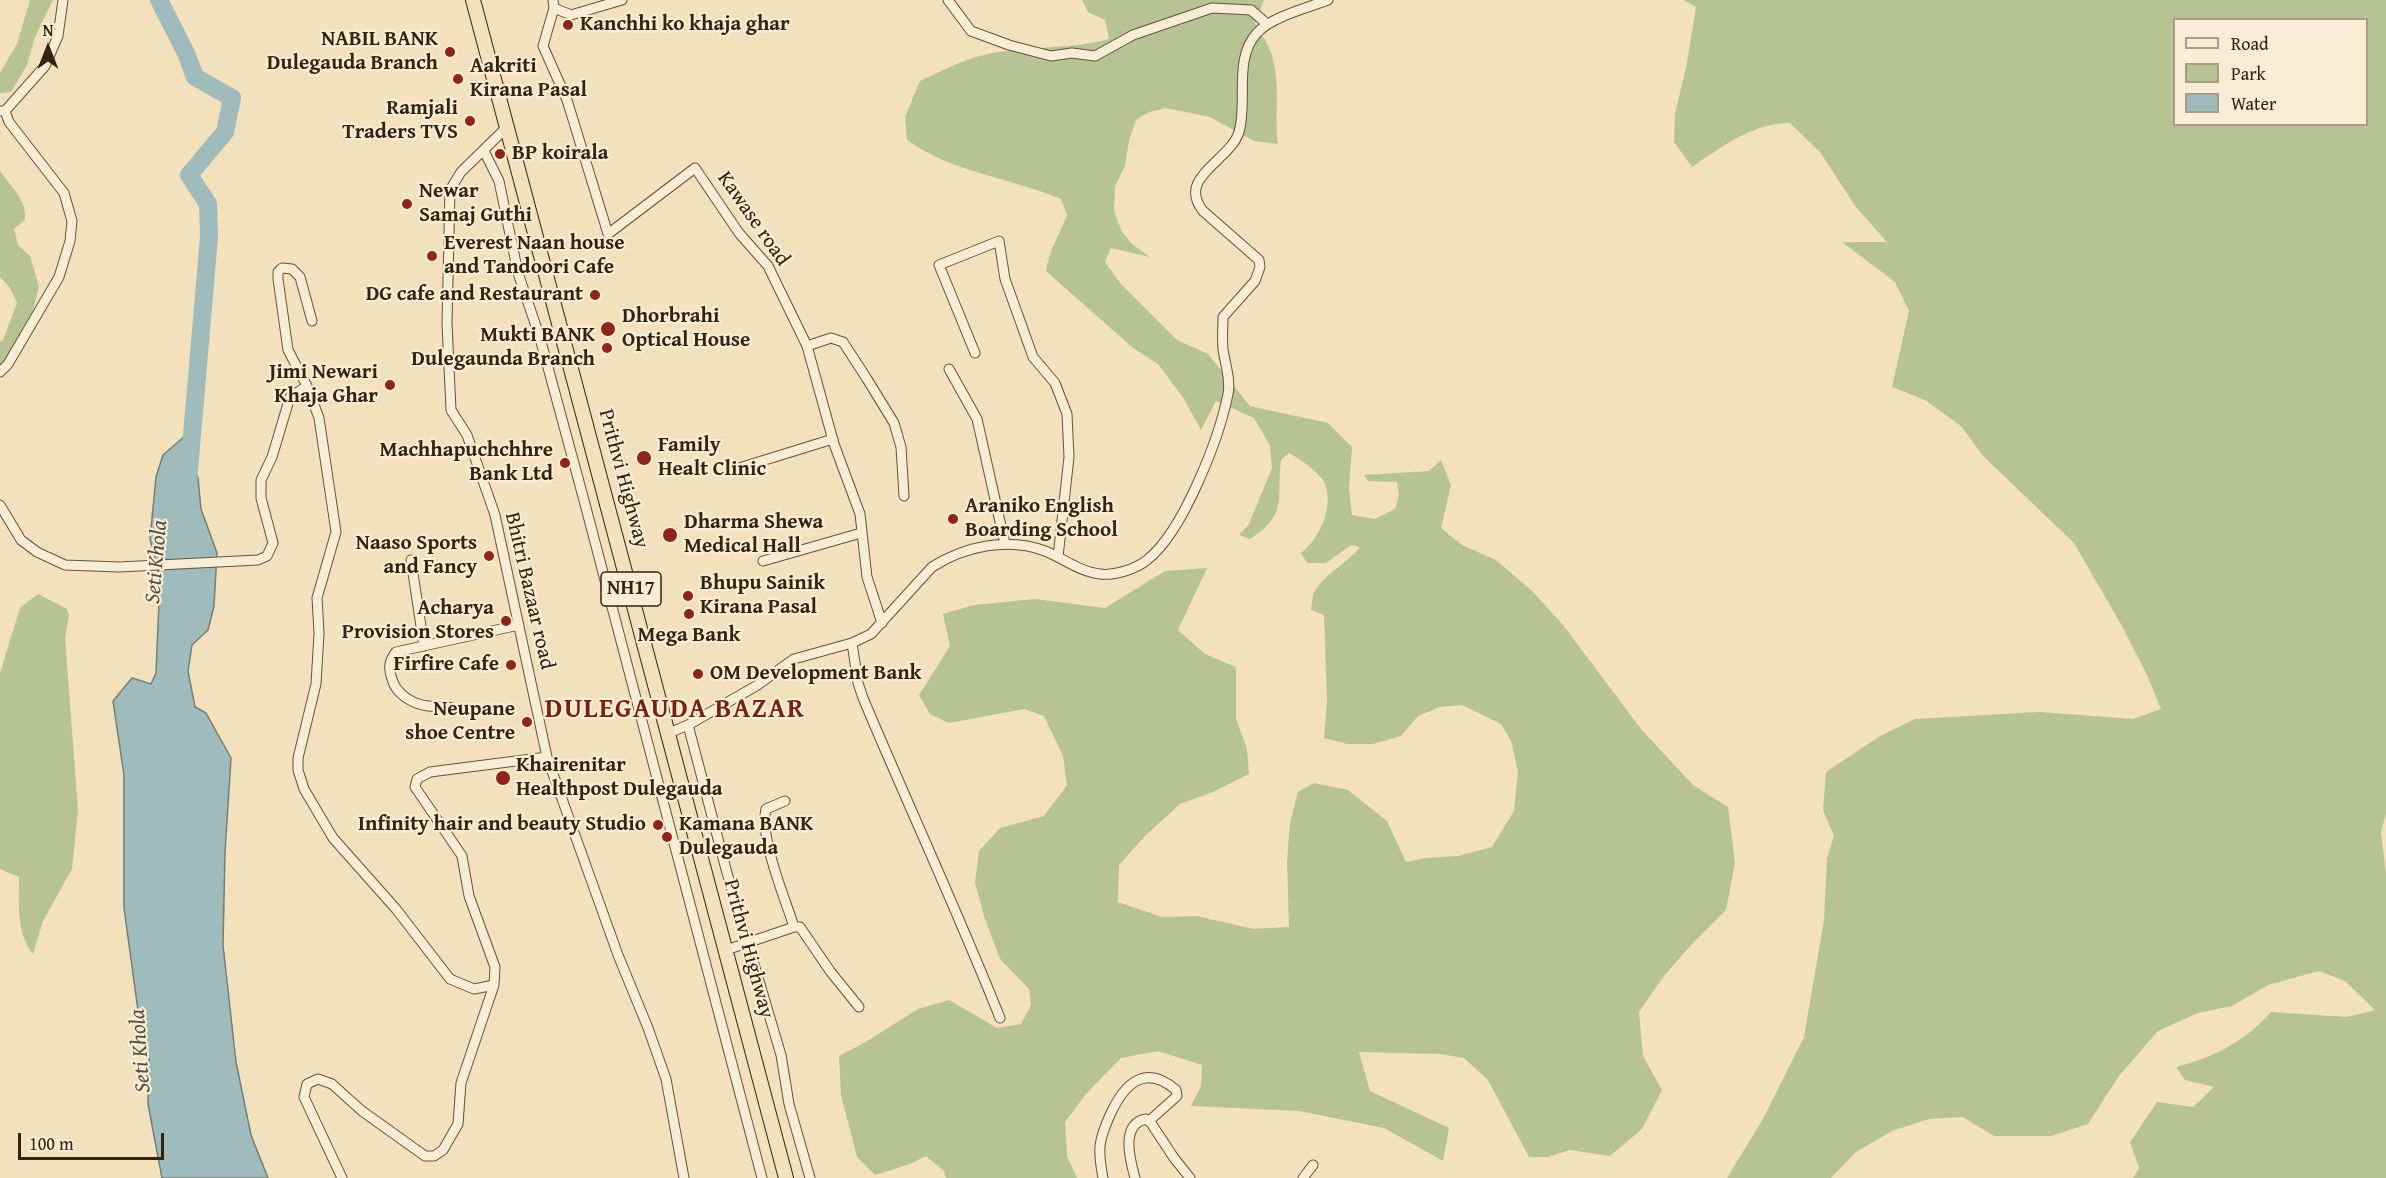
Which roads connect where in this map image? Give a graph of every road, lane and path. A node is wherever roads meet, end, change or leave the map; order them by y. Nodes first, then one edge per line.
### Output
1 (63, 0) edge
2 (473, 0) edge
3 (622, 0) edge
4 (948, 0) edge
5 (1328, 0) edge
6 (554, 4) edge
7 (1268, 24) junction
8 (2, 111) edge
9 (507, 127) junction
10 (484, 151) junction
11 (312, 321) dead end
12 (807, 346) junction
13 (975, 353) dead end
14 (949, 369) dead end
15 (0, 372) edge
16 (307, 386) junction
17 (833, 439) junction
18 (739, 468) dead end
19 (904, 496) dead end
20 (0, 505) edge
21 (861, 533) junction
22 (1005, 544) junction
23 (1058, 557) junction
24 (411, 560) dead end
25 (763, 561) dead end
26 (882, 623) junction
27 (519, 625) junction
28 (852, 643) junction
29 (424, 646) junction
30 (452, 708) dead end
31 (688, 725) junction
32 (669, 733) junction
33 (547, 757) junction
34 (785, 801) dead end
35 (794, 927) junction
36 (748, 944) junction
37 (726, 950) junction
38 (494, 985) junction
39 (859, 1007) dead end
40 (1000, 1018) dead end
41 (1149, 1121) junction
42 (1313, 1165) dead end
43 (342, 1178) edge
44 (684, 1178) edge
45 (762, 1178) edge
46 (786, 1178) edge
47 (810, 1178) edge
48 (1103, 1178) edge
49 (1135, 1178) edge
50 (1190, 1178) edge
51 (1302, 1178) edge

1 - 8 street
2 - 9 highway, Prithvi Highway / NH17
3 - 6 street, Kawase road
4 - 7 street
5 - 7 street
6 - 12 street, Kawase road
7 - 23 street
8 - 15 street
9 - 10 street, Bhitri Bazaar road
9 - 32 highway, Prithvi Highway / NH17
10 - 27 street, Bhitri Bazaar road
10 - 45 street
11 - 16 street
12 - 17 street
12 - 19 street
13 - 23 street
14 - 22 street
16 - 20 street
16 - 38 street
17 - 18 street
17 - 21 street
21 - 25 street
21 - 26 street
22 - 23 street
22 - 26 street
24 - 29 street
26 - 28 street
27 - 29 street
27 - 33 street, Bhitri Bazaar road
28 - 31 street
28 - 40 street
29 - 30 street
31 - 32 street
31 - 36 street
32 - 37 highway, Prithvi Highway / NH17
33 - 38 street
33 - 44 street, Bhitri Bazaar road
34 - 35 street
35 - 36 street
35 - 39 street
36 - 37 street
36 - 47 street
37 - 46 highway, Prithvi Highway / NH17
38 - 43 street
41 - 48 street
41 - 49 street
41 - 50 street
42 - 51 street

